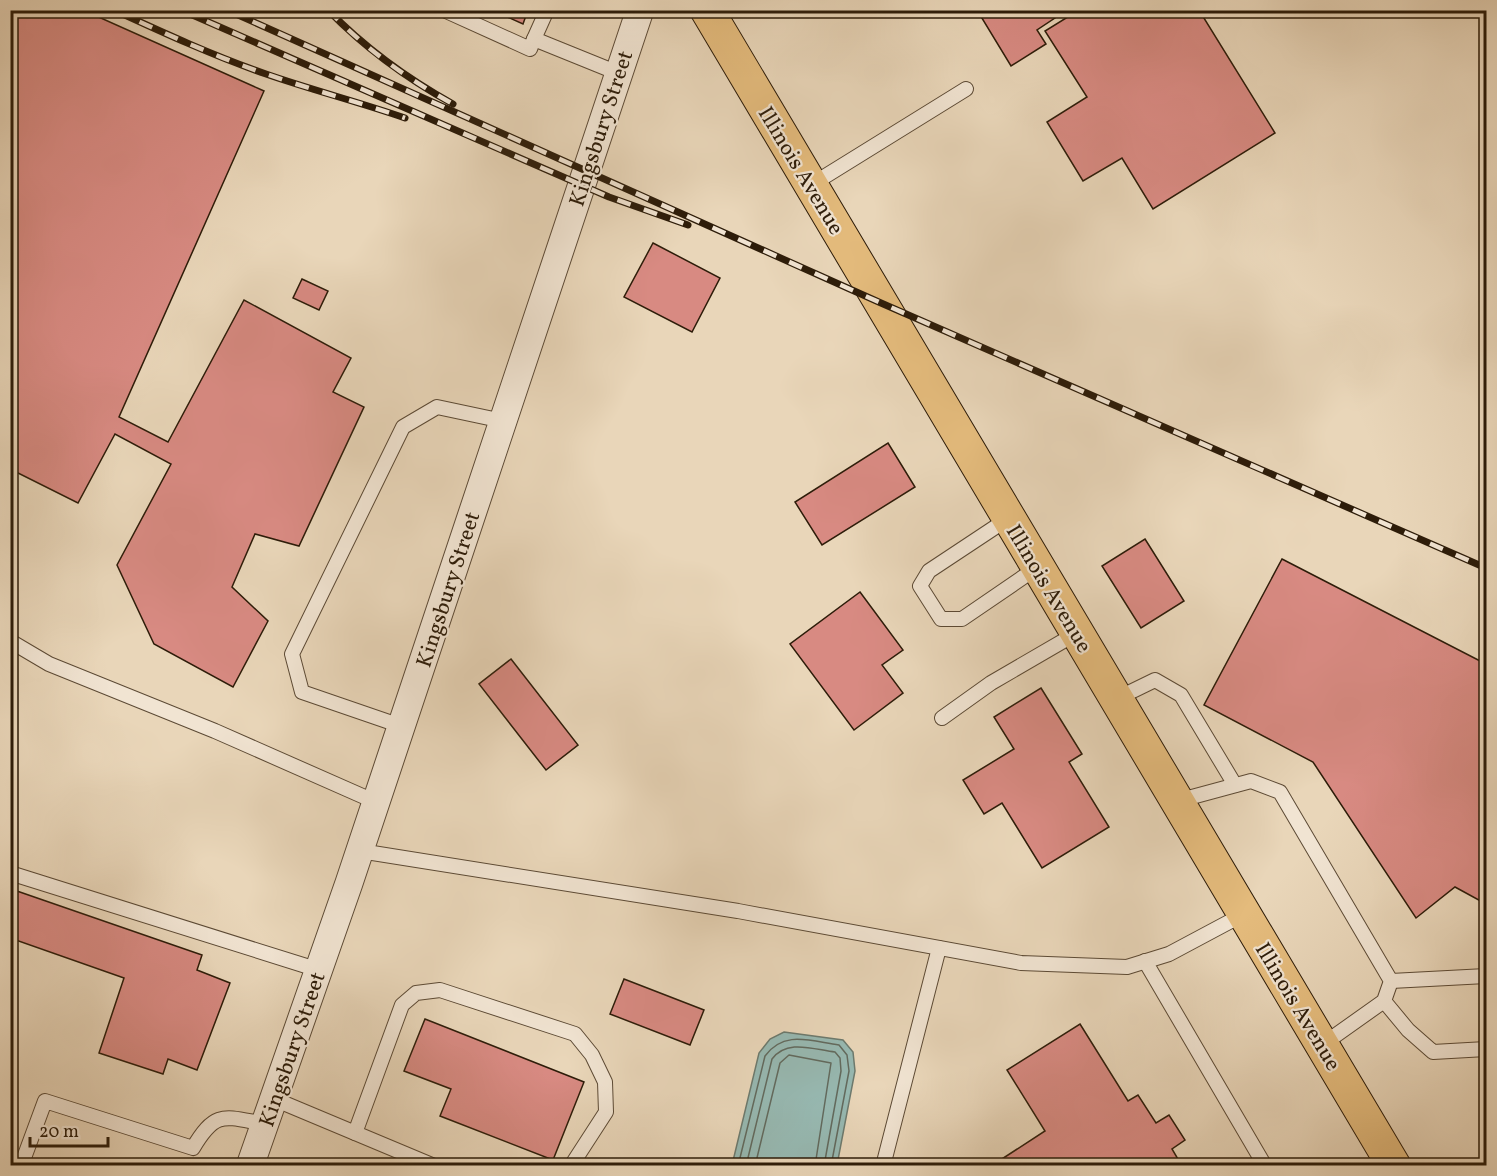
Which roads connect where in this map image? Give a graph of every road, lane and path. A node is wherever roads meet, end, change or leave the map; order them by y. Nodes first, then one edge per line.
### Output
1 (444, 10) edge
2 (547, 10) edge
3 (640, 10) edge
4 (707, 10) edge
5 (534, 39) junction
6 (618, 73) junction
7 (966, 89) dead end
8 (812, 185) junction
9 (503, 421) junction
10 (1009, 518) junction
11 (1038, 567) junction
12 (1077, 633) junction
13 (10, 641) edge
14 (1116, 699) junction
15 (942, 718) dead end
16 (401, 726) junction
17 (1235, 785) junction
18 (1177, 801) junction
19 (376, 802) junction
20 (360, 851) junction
21 (10, 873) edge
22 (1244, 914) junction
23 (939, 948) junction
24 (1145, 961) junction
25 (319, 970) junction
26 (1486, 976) edge
27 (1390, 981) junction
28 (1384, 1001) junction
29 (1322, 1045) junction
30 (1486, 1049) edge
31 (274, 1099) junction
32 (265, 1124) junction
33 (355, 1133) junction
34 (21, 1166) edge
35 (250, 1166) edge
36 (434, 1166) edge
37 (571, 1166) edge
38 (883, 1166) edge
39 (1265, 1166) edge
40 (1394, 1166) edge

1 - 5 lane
2 - 5 lane
3 - 6 street, Kingsbury Street
4 - 8 main road, Illinois Avenue
5 - 6 lane
6 - 9 street, Kingsbury Street
7 - 8 lane
8 - 10 main road, Illinois Avenue
9 - 16 street, Kingsbury Street
9 - 16 lane
10 - 11 main road, Illinois Avenue
10 - 11 lane
11 - 12 main road, Illinois Avenue
12 - 14 main road, Illinois Avenue
12 - 15 lane
13 - 19 lane
14 - 17 lane
14 - 18 main road, Illinois Avenue
16 - 19 street, Kingsbury Street
17 - 18 lane
17 - 27 lane
18 - 22 main road, Illinois Avenue
19 - 20 street, Kingsbury Street
20 - 23 lane
20 - 25 street, Kingsbury Street
21 - 25 lane
22 - 24 lane
22 - 29 main road, Illinois Avenue
23 - 24 lane
23 - 38 lane
24 - 39 lane
25 - 31 street, Kingsbury Street
26 - 27 lane
27 - 28 lane
28 - 29 lane
28 - 30 lane
29 - 40 main road, Illinois Avenue
31 - 32 street, Kingsbury Street
31 - 33 lane
32 - 34 lane
32 - 35 street, Kingsbury Street
33 - 36 lane
33 - 37 lane

